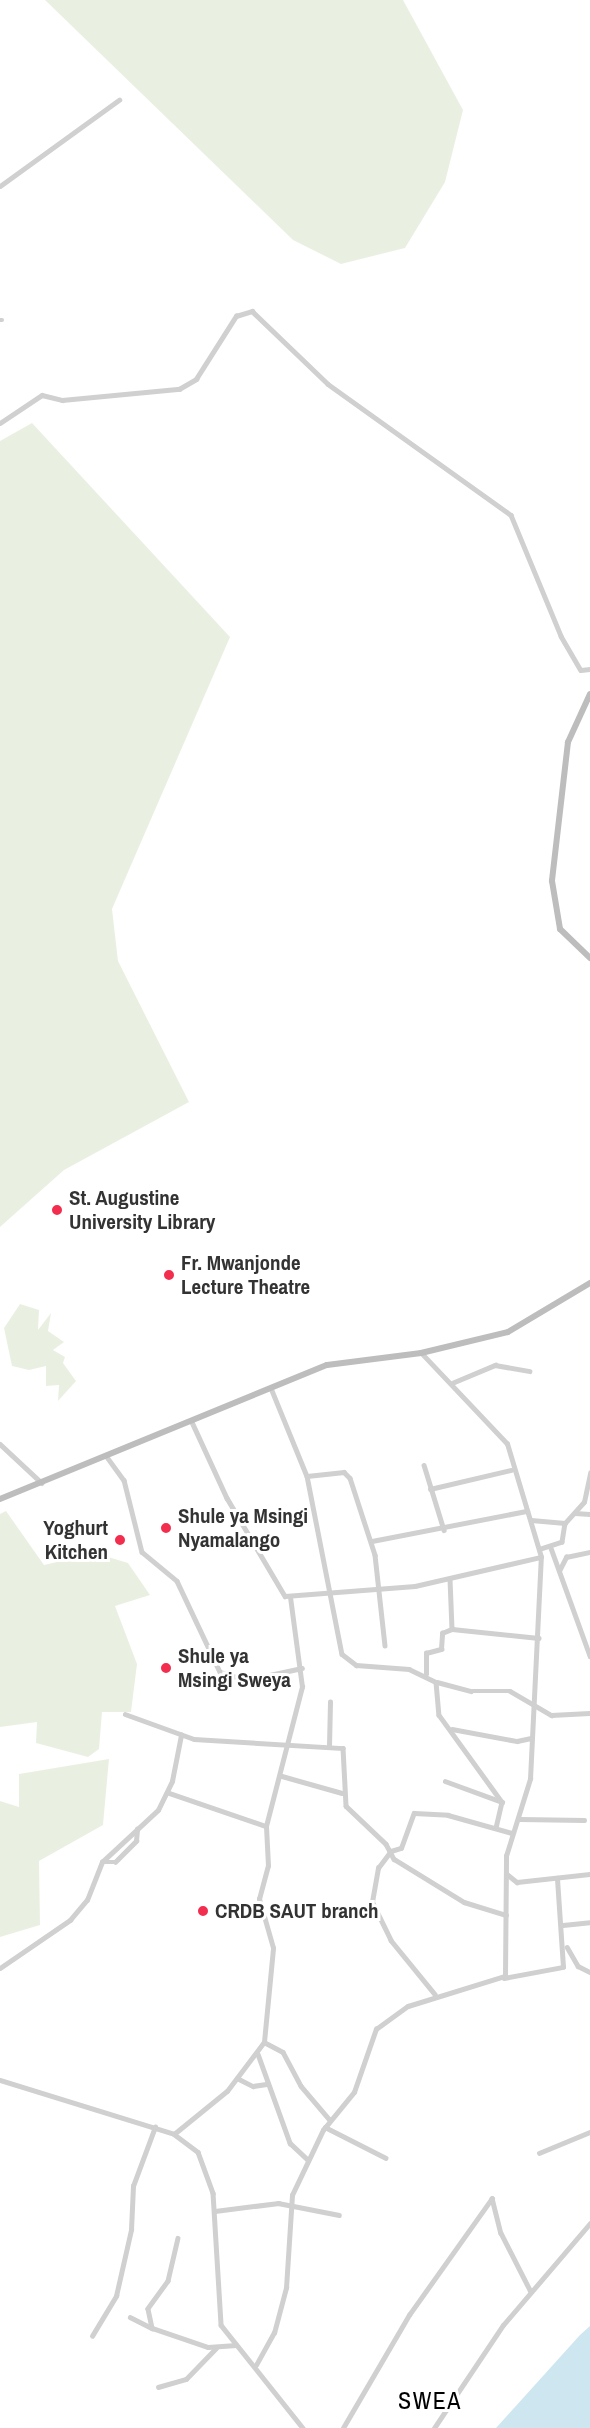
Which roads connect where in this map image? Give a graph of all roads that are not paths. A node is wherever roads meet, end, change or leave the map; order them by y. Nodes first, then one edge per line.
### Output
1 (119, 100) dead end
2 (0, 186) edge
3 (0, 423) edge
4 (590, 669) edge
5 (590, 694) edge
6 (590, 958) edge
7 (590, 1283) edge
8 (420, 1353) junction
9 (529, 1371) dead end
10 (452, 1383) junction
11 (271, 1388) junction
12 (192, 1422) junction
13 (0, 1444) edge
14 (106, 1457) junction
15 (424, 1465) dead end
16 (511, 1470) junction
17 (590, 1473) edge
18 (307, 1476) junction
19 (42, 1483) junction
20 (430, 1489) junction
21 (0, 1499) edge
22 (527, 1511) junction
23 (575, 1514) junction
24 (590, 1514) edge
25 (531, 1520) junction
26 (565, 1523) junction
27 (444, 1530) junction
28 (372, 1541) junction
29 (540, 1548) junction
30 (550, 1548) junction
31 (590, 1552) edge
32 (541, 1557) junction
33 (559, 1571) junction
34 (450, 1579) junction
35 (377, 1586) junction
36 (331, 1591) junction
37 (290, 1597) junction
38 (452, 1629) junction
39 (538, 1638) junction
40 (385, 1645) dead end
41 (590, 1656) edge
42 (302, 1668) junction
43 (426, 1674) junction
44 (436, 1682) junction
45 (330, 1702) dead end
46 (534, 1707) junction
47 (125, 1714) dead end
48 (590, 1715) edge
49 (451, 1728) junction
50 (181, 1735) junction
51 (531, 1738) junction
52 (194, 1739) junction
53 (286, 1742) junction
54 (329, 1746) junction
55 (180, 1747) junction
56 (282, 1776) junction
57 (445, 1781) dead end
58 (169, 1793) junction
59 (342, 1793) junction
60 (502, 1802) junction
61 (520, 1819) junction
62 (584, 1820) dead end
63 (266, 1826) junction
64 (496, 1827) junction
65 (137, 1829) junction
66 (512, 1833) junction
67 (391, 1851) junction
68 (123, 1853) junction
69 (110, 1854) junction
70 (102, 1862) junction
71 (507, 1874) junction
72 (590, 1874) edge
73 (557, 1878) junction
74 (506, 1915) junction
75 (590, 1922) edge
76 (563, 1925) junction
77 (565, 1941) junction
78 (0, 1968) edge
79 (590, 1972) edge
80 (504, 1978) junction
81 (436, 1995) junction
82 (264, 2042) junction
83 (258, 2054) junction
84 (237, 2078) junction
85 (0, 2080) edge
86 (268, 2084) junction
87 (330, 2120) junction
88 (154, 2127) junction
89 (325, 2127) junction
90 (590, 2132) edge
91 (174, 2134) junction
92 (539, 2153) dead end
93 (386, 2158) dead end
94 (308, 2160) junction
95 (289, 2204) junction
96 (215, 2211) junction
97 (339, 2215) dead end
98 (590, 2223) edge
99 (178, 2238) dead end
100 (531, 2292) junction
101 (130, 2318) dead end
102 (152, 2328) junction
103 (92, 2336) dead end
104 (236, 2345) junction
105 (216, 2348) junction
106 (256, 2365) junction
107 (158, 2387) dead end
108 (303, 2428) edge
109 (343, 2428) edge
110 (434, 2428) edge

1 - 2 street
3 - 4 street
5 - 6 main road
7 - 8 main road
8 - 10 street
8 - 11 main road
9 - 10 street
10 - 16 street
11 - 12 main road
11 - 18 street
12 - 14 main road
12 - 37 street
13 - 19 street
14 - 19 main road
14 - 42 street
15 - 20 street
16 - 20 street
16 - 22 street
17 - 23 street
18 - 28 street
18 - 36 street
19 - 21 main road
20 - 27 street
22 - 25 street
22 - 27 street
23 - 24 street
23 - 26 street
25 - 26 street
25 - 29 street
26 - 30 street
27 - 28 street
28 - 35 street
29 - 30 street
29 - 32 street
30 - 33 street
31 - 33 street
32 - 34 street
32 - 39 street
33 - 41 street
34 - 35 street
34 - 38 street
35 - 36 street
35 - 40 street
36 - 37 street
36 - 43 street
37 - 42 street
38 - 39 street
38 - 43 street
39 - 46 street
42 - 53 street
43 - 44 street
44 - 46 street
44 - 49 street
45 - 54 street
46 - 48 street
46 - 51 street
47 - 50 street
49 - 51 street
49 - 60 street
50 - 52 street
50 - 55 street
51 - 61 street
52 - 53 street
52 - 55 street
53 - 54 street
53 - 56 street
54 - 59 street
55 - 58 street
56 - 59 street
56 - 63 street
57 - 60 street
58 - 63 street
58 - 65 street
59 - 67 street
60 - 64 street
61 - 62 street
61 - 66 street
63 - 82 street
64 - 66 street
64 - 67 street
65 - 68 street
65 - 69 street
66 - 71 street
67 - 74 street
67 - 81 street
68 - 69 street
68 - 70 street
69 - 70 street
70 - 78 street
71 - 73 street
71 - 74 street
72 - 73 street
73 - 76 street
74 - 80 street
75 - 76 street
76 - 77 street
77 - 79 street
77 - 80 street
80 - 81 street
81 - 87 street
82 - 83 street
82 - 87 street
83 - 84 street
83 - 86 street
84 - 86 street
84 - 91 street
85 - 88 street
86 - 94 street
87 - 89 street
88 - 91 street
88 - 103 street
89 - 93 street
89 - 94 street
90 - 92 street
91 - 96 street
94 - 95 street
95 - 96 street
95 - 97 street
95 - 106 street
96 - 104 street
98 - 100 street
99 - 102 street
100 - 109 street
100 - 110 street
101 - 102 street
102 - 105 street
104 - 105 street
104 - 106 street
105 - 107 street
106 - 108 street

